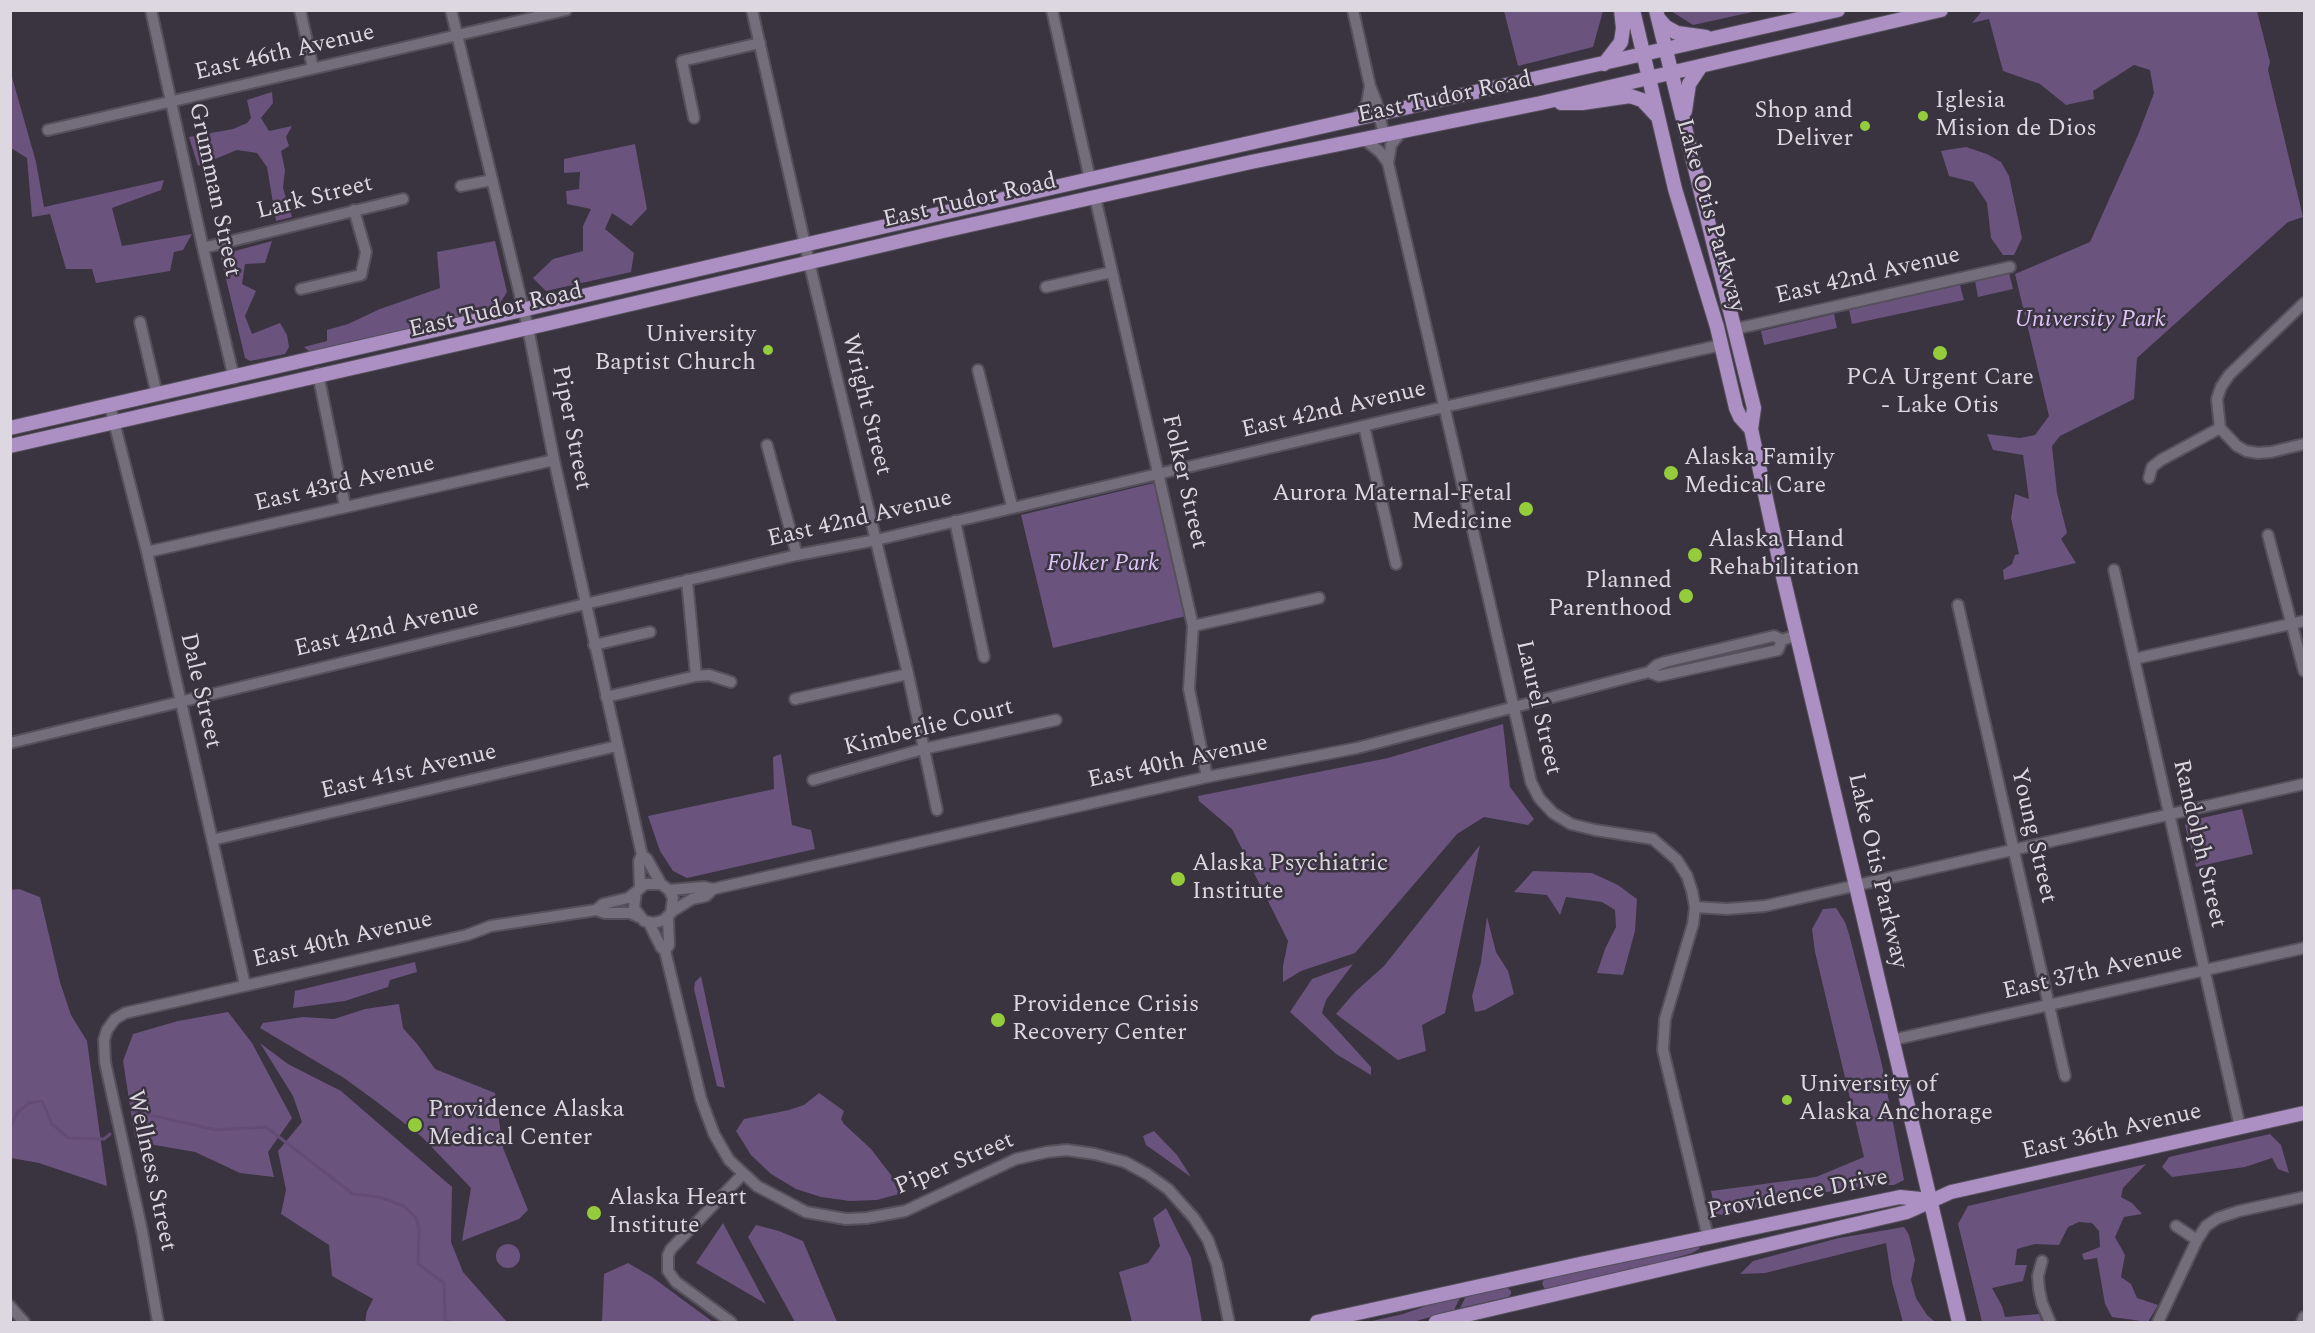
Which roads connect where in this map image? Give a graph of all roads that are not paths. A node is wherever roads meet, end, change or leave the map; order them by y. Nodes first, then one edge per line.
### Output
1 (151, 10) edge
2 (300, 10) edge
3 (451, 10) edge
4 (566, 10) edge
5 (752, 10) edge
6 (1052, 10) edge
7 (1353, 10) edge
8 (1621, 10) edge
9 (1633, 10) edge
10 (1838, 10) edge
11 (1941, 10) edge
12 (1657, 14) edge
13 (457, 36) junction
14 (1721, 38) junction
15 (760, 43) junction
16 (1665, 50) junction
17 (1643, 56) junction
18 (1604, 64) junction
19 (1701, 66) junction
20 (313, 68) junction
21 (1671, 73) junction
22 (1648, 78) junction
23 (1370, 86) junction
24 (172, 101) junction
25 (1540, 103) junction
26 (1379, 115) junction
27 (1657, 116) junction
28 (694, 118) dead end
29 (1355, 120) junction
30 (1684, 125) junction
31 (48, 130) dead end
32 (1401, 132) junction
33 (1384, 135) junction
34 (1364, 139) junction
35 (1388, 163) junction
36 (1134, 170) junction
37 (1090, 179) junction
38 (492, 180) junction
39 (461, 186) dead end
40 (1095, 197) junction
41 (403, 199) dead end
42 (1045, 208) junction
43 (354, 210) junction
44 (805, 245) junction
45 (203, 248) junction
46 (809, 262) junction
47 (2010, 267) dead end
48 (1112, 272) junction
49 (1703, 280) junction
50 (1046, 287) dead end
51 (301, 289) dead end
52 (2304, 303) edge
53 (523, 309) junction
54 (140, 322) dead end
55 (528, 328) junction
56 (1735, 329) junction
57 (1721, 345) junction
58 (978, 370) dead end
59 (318, 374) junction
60 (234, 378) junction
61 (157, 395) junction
62 (110, 406) junction
63 (1444, 407) junction
64 (1754, 408) junction
65 (114, 422) junction
66 (1364, 426) junction
67 (10, 428) edge
68 (2220, 428) junction
69 (1750, 429) junction
70 (2304, 444) edge
71 (767, 445) dead end
72 (10, 446) edge
73 (554, 460) junction
74 (1160, 472) junction
75 (2149, 478) dead end
76 (345, 506) junction
77 (1012, 506) junction
78 (955, 521) junction
79 (2268, 535) dead end
80 (876, 540) junction
81 (147, 552) junction
82 (796, 555) junction
83 (1396, 564) dead end
84 (2114, 570) dead end
85 (687, 580) junction
86 (1319, 598) dead end
87 (585, 604) junction
88 (1958, 605) dead end
89 (2304, 621) edge
90 (2293, 623) junction
91 (1193, 626) junction
92 (650, 632) dead end
93 (1797, 635) junction
94 (594, 645) junction
95 (984, 657) dead end
96 (2134, 659) junction
97 (2304, 671) edge
98 (908, 674) junction
99 (696, 676) junction
100 (731, 682) dead end
101 (606, 697) junction
102 (795, 699) dead end
103 (180, 700) junction
104 (1515, 706) junction
105 (1056, 720) dead end
106 (10, 743) edge
107 (617, 746) junction
108 (923, 749) junction
109 (1208, 777) junction
110 (813, 780) dead end
111 (2304, 784) edge
112 (938, 810) dead end
113 (2169, 814) junction
114 (212, 840) junction
115 (2014, 849) junction
116 (642, 855) junction
117 (1856, 885) junction
118 (665, 887) junction
119 (713, 889) junction
120 (638, 890) junction
121 (1695, 907) junction
122 (596, 910) junction
123 (670, 915) junction
124 (644, 920) junction
125 (2304, 948) edge
126 (665, 951) junction
127 (2205, 969) junction
128 (245, 986) junction
129 (2048, 1005) junction
130 (107, 1030) joint
131 (1892, 1040) junction
132 (2065, 1076) dead end
133 (2304, 1113) edge
134 (2241, 1127) junction
135 (743, 1174) junction
136 (2304, 1197) edge
137 (1930, 1200) junction
138 (2176, 1226) dead end
139 (1708, 1237) junction
140 (2197, 1240) junction
141 (2042, 1261) dead end
142 (1664, 1269) junction
143 (1523, 1276) junction
144 (1530, 1301) junction
145 (10, 1306) edge
146 (2304, 1317) edge
147 (24, 1323) edge
148 (158, 1323) edge
149 (731, 1323) edge
150 (1229, 1323) edge
151 (1317, 1323) edge
152 (1436, 1323) edge
153 (1959, 1323) edge
154 (2050, 1323) edge
155 (2158, 1323) edge
156 (2302, 1323) edge

1 - 24 street, Grumman Street
2 - 20 street
3 - 13 street, Piper Street
4 - 13 street, East 46th Avenue
5 - 15 street, Wright Street
6 - 37 street
7 - 23 street
8 - 18 main road
9 - 17 main road, Lake Otis Parkway
10 - 14 main road, East Tudor Road
11 - 19 main road, East Tudor Road
12 - 14 main road
12 - 16 main road, Lake Otis Parkway
13 - 20 street, East 46th Avenue
13 - 38 street, Piper Street
14 - 16 main road, East Tudor Road
15 - 28 street
15 - 44 street, Wright Street
16 - 17 main road, East Tudor Road
16 - 21 main road, Lake Otis Parkway
17 - 18 main road, East Tudor Road
17 - 22 main road, Lake Otis Parkway
18 - 26 main road, East Tudor Road
19 - 21 main road, East Tudor Road
19 - 30 main road
20 - 24 street, East 46th Avenue
21 - 22 main road, East Tudor Road
21 - 30 main road, Lake Otis Parkway
22 - 25 main road, East Tudor Road
22 - 27 main road, Lake Otis Parkway
23 - 26 street
23 - 29 street
24 - 31 street, East 46th Avenue
24 - 45 street, Grumman Street
25 - 27 main road
25 - 32 main road, East Tudor Road
26 - 29 main road, East Tudor Road
26 - 33 street
27 - 49 main road, Lake Otis Parkway
29 - 36 main road, East Tudor Road
30 - 56 main road, Lake Otis Parkway
32 - 33 main road, East Tudor Road
32 - 35 street
33 - 34 main road, East Tudor Road
34 - 35 street
34 - 40 main road, East Tudor Road
35 - 63 street, Laurel Street
36 - 37 main road, East Tudor Road
36 - 40 main road
37 - 42 main road
37 - 44 main road, East Tudor Road
38 - 39 street
38 - 53 street, Piper Street
40 - 42 main road, East Tudor Road
40 - 48 street, Folker Street
41 - 43 street, Lark Street
42 - 46 main road, East Tudor Road
43 - 45 street, Lark Street
43 - 51 street
44 - 46 street, Wright Street
44 - 53 main road, East Tudor Road
45 - 60 street, Grumman Street
46 - 55 main road, East Tudor Road
46 - 80 street, Wright Street
47 - 56 street, East 42nd Avenue
48 - 50 street
48 - 74 street, Folker Street
49 - 56 main road
49 - 57 main road, Lake Otis Parkway
52 - 68 street
53 - 55 street, Piper Street
53 - 60 main road, East Tudor Road
54 - 61 street
55 - 59 main road, East Tudor Road
55 - 73 street, Piper Street
56 - 64 main road, Lake Otis Parkway
57 - 63 street, East 42nd Avenue
57 - 64 main road
57 - 69 main road, Lake Otis Parkway
58 - 77 street
59 - 65 main road, East Tudor Road
59 - 76 street
60 - 61 main road, East Tudor Road
61 - 62 main road, East Tudor Road
62 - 65 street, Dale Street
62 - 67 main road, East Tudor Road
63 - 66 street, East 42nd Avenue
63 - 104 street, Laurel Street
64 - 69 main road, Lake Otis Parkway
65 - 72 main road, East Tudor Road
65 - 81 street, Dale Street
66 - 74 street, East 42nd Avenue
66 - 83 street
68 - 70 street
68 - 75 street
69 - 93 main road, Lake Otis Parkway
71 - 82 street
73 - 76 street, East 43rd Avenue
73 - 87 street, Piper Street
74 - 77 street, East 42nd Avenue
74 - 91 street, Folker Street
76 - 81 street, East 43rd Avenue
77 - 78 street, East 42nd Avenue
78 - 80 street, East 42nd Avenue
78 - 95 street
79 - 90 street
80 - 82 street, East 42nd Avenue
80 - 98 street, Wright Street
81 - 103 street, Dale Street
82 - 85 street, East 42nd Avenue
84 - 96 street, Randolph Street
85 - 87 street, East 42nd Avenue
85 - 99 street
86 - 91 street
87 - 94 street, Piper Street
87 - 103 street, East 42nd Avenue
88 - 115 street, Young Street
89 - 90 street
90 - 96 street
90 - 97 street
91 - 109 street, Folker Street
92 - 94 street
93 - 104 street, East 40th Avenue
93 - 117 main road, Lake Otis Parkway
94 - 101 street, Piper Street
96 - 113 street, Randolph Street
98 - 102 street
98 - 108 street, Wright Street
99 - 100 street
99 - 101 street
101 - 107 street, Piper Street
103 - 106 street, East 42nd Avenue
103 - 114 street, Dale Street
104 - 109 street, East 40th Avenue
104 - 121 street, Laurel Street
105 - 108 street, Kimberlie Court
107 - 114 street, East 41st Avenue
107 - 116 street, Piper Street
108 - 110 street, Kimberlie Court
108 - 112 street, Wright Street
109 - 119 street, East 40th Avenue
111 - 113 street
113 - 115 street
113 - 127 street, Randolph Street
114 - 128 street, Dale Street
115 - 117 street
115 - 129 street, Young Street
116 - 118 street, Piper Street
116 - 120 street, Piper Street
117 - 121 street
117 - 131 main road, Lake Otis Parkway
118 - 119 street, East 40th Avenue
118 - 120 street
118 - 123 street, Piper Street
119 - 123 street, East 40th Avenue
120 - 122 street, East 40th Avenue
120 - 124 street, Piper Street
121 - 139 street, Laurel Street
122 - 124 street, East 40th Avenue
122 - 128 street, East 40th Avenue
123 - 124 street
123 - 126 street, Piper Street
124 - 126 street, Piper Street
125 - 127 street, East 37th Avenue
126 - 135 street, Piper Street
127 - 129 street, East 37th Avenue
127 - 134 street, Randolph Street
128 - 130 street, East 40th Avenue
129 - 131 street, East 37th Avenue
129 - 132 street, Young Street
130 - 148 street, Wellness Street
131 - 137 main road, Lake Otis Parkway
133 - 134 main road, East 36th Avenue
134 - 137 main road, East 36th Avenue
135 - 149 street
135 - 150 street, Piper Street
136 - 140 street
137 - 139 main road, Providence Drive
137 - 142 main road, Providence Drive
137 - 153 main road, Lake Otis Parkway
138 - 140 street
139 - 142 main road
139 - 143 main road, Providence Drive
140 - 155 street
141 - 154 street
142 - 144 main road, Providence Drive
143 - 144 main road
143 - 151 main road, Providence Drive
144 - 152 main road, Providence Drive
145 - 147 street
146 - 156 street

